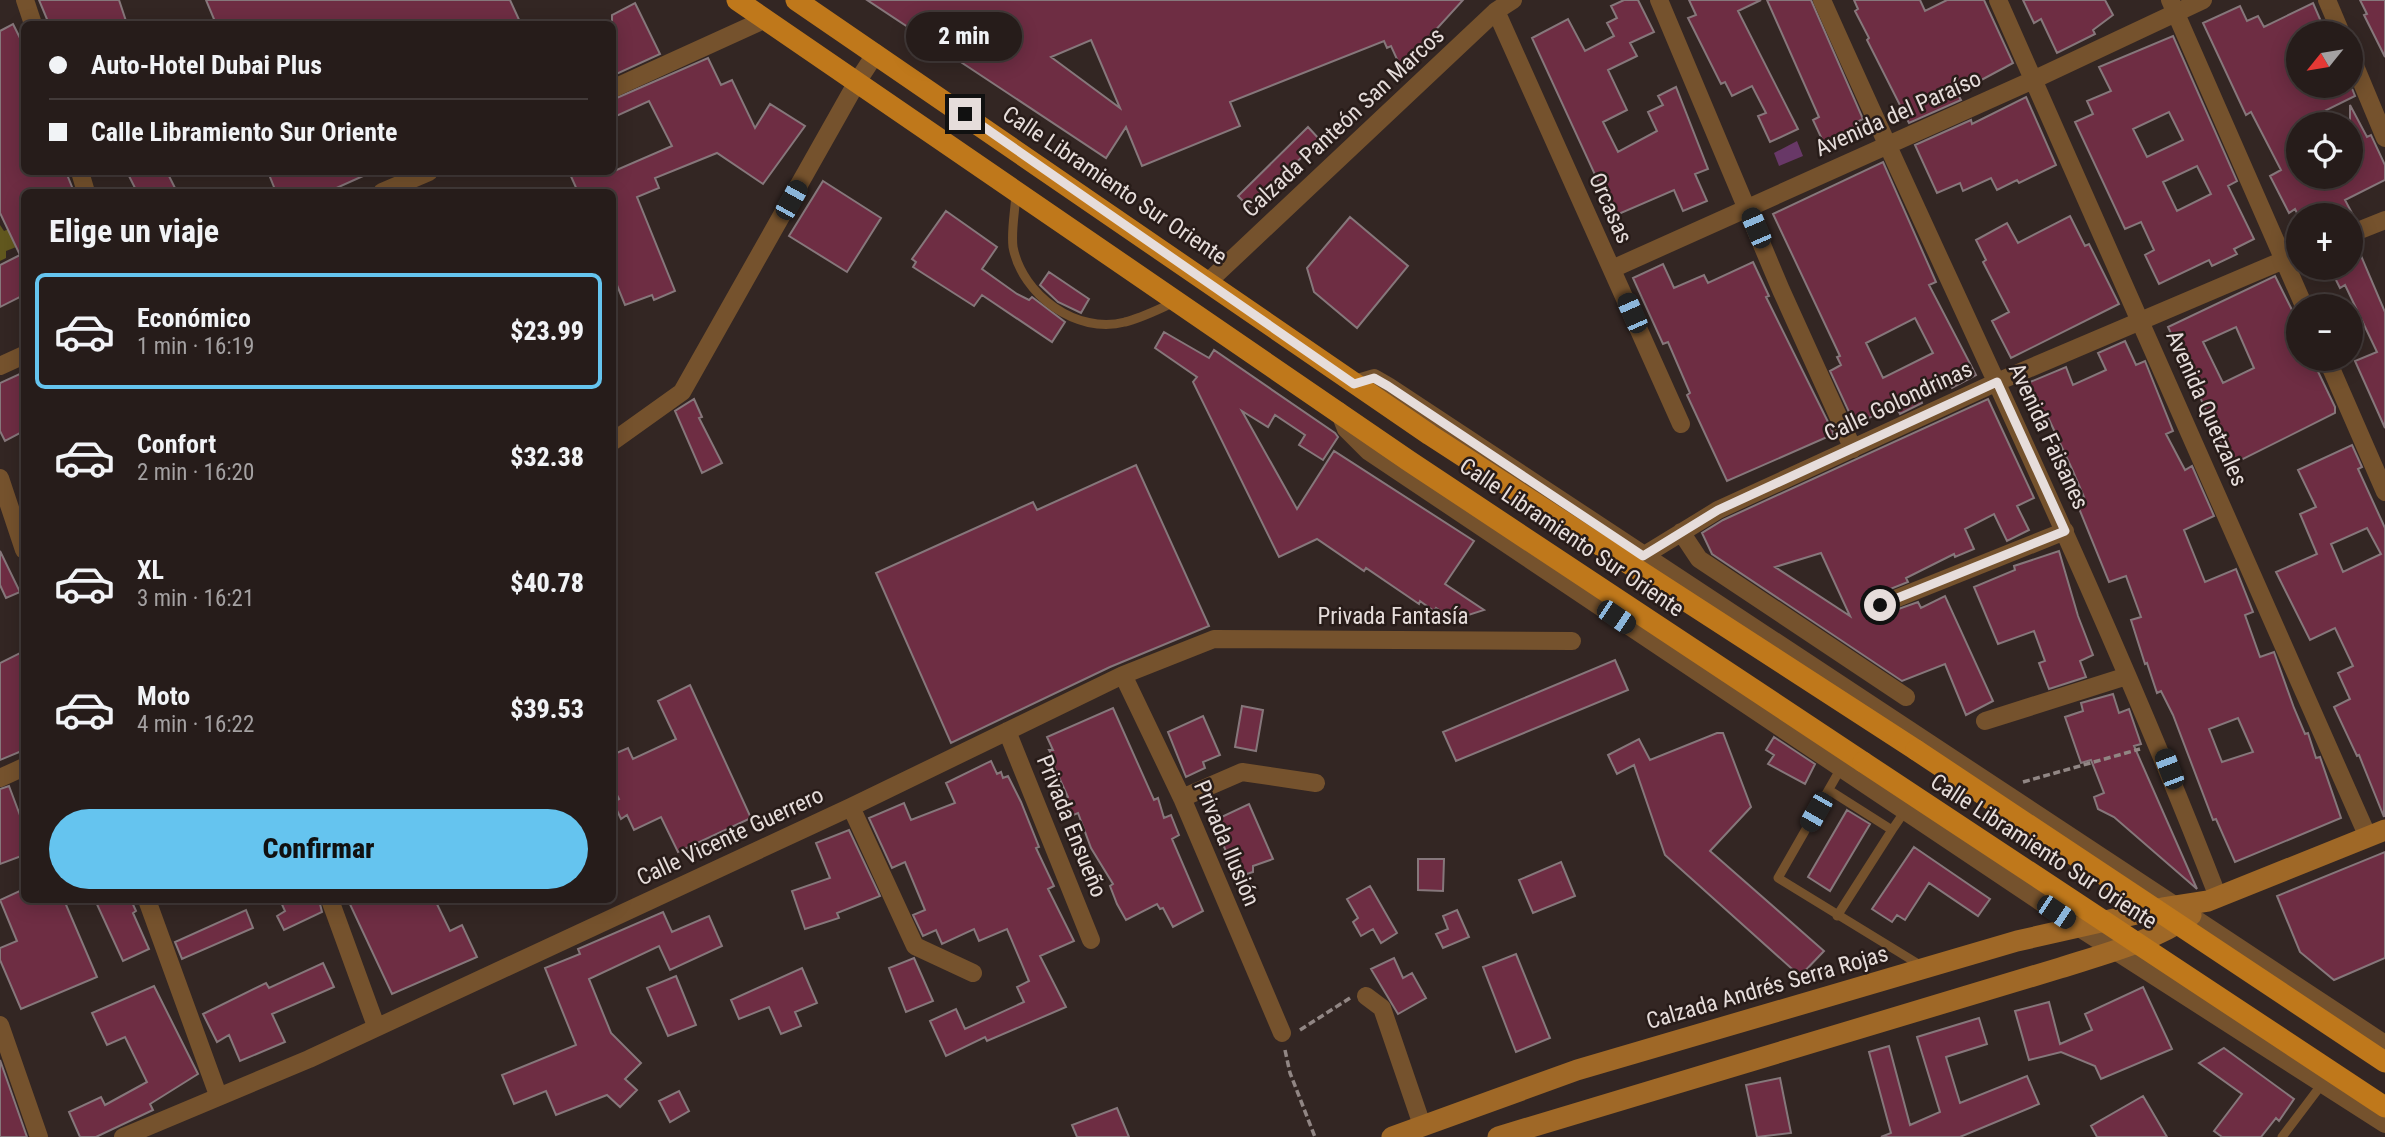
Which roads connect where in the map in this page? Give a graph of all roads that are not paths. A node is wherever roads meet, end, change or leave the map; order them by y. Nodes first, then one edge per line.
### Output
1 (25, 0) edge
2 (737, 0) edge
3 (796, 0) edge
4 (1513, 0) edge
5 (1659, 0) edge
6 (1822, 0) edge
7 (1998, 0) edge
8 (2203, 0) edge
9 (2328, 0) edge
10 (2173, 6) edge
11 (1496, 12) junction
12 (766, 19) junction
13 (32, 21) edge
14 (2336, 21) edge
15 (876, 53) junction
16 (2363, 74) edge
17 (2033, 80) junction
18 (857, 82) junction
19 (616, 87) edge
20 (2378, 98) edge
21 (2385, 138) edge
22 (1886, 144) junction
23 (422, 175) edge
24 (389, 189) edge
25 (1016, 194) junction
26 (1747, 208) junction
27 (2385, 220) edge
28 (2363, 229) edge
29 (2286, 248) edge
30 (2286, 259) edge
31 (1612, 269) junction
32 (1209, 281) junction
33 (1176, 302) junction
34 (2142, 322) junction
35 (21, 356) edge
36 (0, 366) edge
37 (2332, 371) edge
38 (1997, 382) junction
39 (1354, 384) junction
40 (1339, 411) junction
41 (1681, 425) dead end
42 (616, 439) edge
43 (1853, 449) junction
44 (0, 478) edge
45 (2385, 492) edge
46 (2065, 531) junction
47 (1681, 532) junction
48 (21, 541) edge
49 (1643, 556) junction
50 (1880, 605) dead end
51 (1214, 639) joint
52 (1572, 641) dead end
53 (1123, 675) junction
54 (2127, 676) junction
55 (1906, 697) dead end
56 (1985, 721) dead end
57 (1007, 731) junction
58 (21, 768) edge
59 (1841, 768) junction
60 (0, 778) edge
61 (1316, 783) dead end
62 (1829, 790) junction
63 (1182, 799) junction
64 (851, 807) junction
65 (1905, 811) junction
66 (1892, 830) junction
67 (2377, 833) edge
68 (2213, 899) junction
69 (148, 903) edge
70 (331, 903) edge
71 (2175, 914) junction
72 (1837, 916) junction
73 (2078, 927) junction
74 (1091, 940) dead end
75 (2114, 950) junction
76 (1925, 968) junction
77 (973, 973) dead end
78 (1366, 996) road end
79 (0, 1025) edge
80 (376, 1026) junction
81 (1282, 1033) road end
82 (2385, 1044) edge
83 (2385, 1062) edge
84 (2322, 1084) junction
85 (218, 1095) junction
86 (1506, 1095) junction
87 (2385, 1108) edge
88 (2385, 1124) edge
89 (1422, 1125) junction
90 (1507, 1134) edge
91 (39, 1137) edge
92 (123, 1137) edge
93 (1392, 1137) edge
94 (2282, 1137) edge

1 - 13 street
2 - 12 main road, Calle Libramiento Sur Oriente
3 - 15 main road, Calle Libramiento Sur Oriente
4 - 11 street, Calzada Panteón San Marcos
5 - 26 street
6 - 22 street, Avenida Faisanes
7 - 17 street, Avenida Quetzales
8 - 10 street, Avenida del Paraíso
9 - 14 street
10 - 17 street, Avenida del Paraíso
10 - 29 street
11 - 31 street, Orcasas
11 - 32 street, Calzada Panteón San Marcos
12 - 18 main road, Calle Libramiento Sur Oriente
12 - 19 street
15 - 18 street
15 - 32 main road, Calle Libramiento Sur Oriente
16 - 20 street
17 - 22 street, Avenida del Paraíso
17 - 34 street, Avenida Quetzales
18 - 25 main road, Calle Libramiento Sur Oriente
18 - 42 street
20 - 21 street
22 - 26 street, Avenida del Paraíso
22 - 38 street, Avenida Faisanes
23 - 24 street
25 - 33 main road, Calle Libramiento Sur Oriente
25 - 33 lane
26 - 31 street, Avenida del Paraíso
26 - 43 street
27 - 28 street
30 - 34 street, Calle Golondrinas
31 - 41 street, Orcasas
32 - 39 main road, Calle Libramiento Sur Oriente
33 - 40 main road, Calle Libramiento Sur Oriente
34 - 38 street, Calle Golondrinas
34 - 67 street, Avenida Quetzales
35 - 36 street
37 - 45 street
38 - 43 street, Calle Golondrinas
38 - 46 street, Avenida Faisanes
39 - 49 street
39 - 83 main road, Calle Libramiento Sur Oriente, bridge
40 - 59 street
40 - 87 main road, Calle Libramiento Sur Oriente, bridge
43 - 47 street, Calle Golondrinas
44 - 48 street
46 - 50 street
46 - 54 street, Avenida Faisanes
47 - 49 street, Calle Golondrinas
47 - 55 street
49 - 71 street
51 - 52 street, Privada Fantasía
51 - 53 street, Calle Vicente Guerrero
53 - 57 street, Calle Vicente Guerrero
53 - 63 street, Privada Ilusión
54 - 56 street
54 - 68 street, Avenida Faisanes
57 - 64 street, Calle Vicente Guerrero
57 - 74 street, Privada Ensueño
58 - 60 street
59 - 62 lane
59 - 65 street
61 - 63 street
62 - 66 lane
62 - 72 lane
63 - 81 street, Privada Ilusión
64 - 77 street
64 - 80 street, Calle Vicente Guerrero
65 - 66 lane
65 - 73 street
66 - 72 lane
67 - 68 main road
68 - 71 main road
69 - 85 street
70 - 80 street
71 - 73 main road, Calzada Andrés Serra Rojas
71 - 75 main road
71 - 82 street
72 - 76 lane
73 - 75 street
73 - 76 main road, Calzada Andrés Serra Rojas
75 - 84 street
75 - 90 main road
76 - 86 main road, Calzada Andrés Serra Rojas
78 - 89 street
79 - 91 street
80 - 85 street, Calle Vicente Guerrero
84 - 88 street
84 - 94 lane
85 - 92 street, Calle Vicente Guerrero
86 - 89 main road, Calzada Andrés Serra Rojas
86 - 90 main road
89 - 93 main road, Calzada Andrés Serra Rojas

